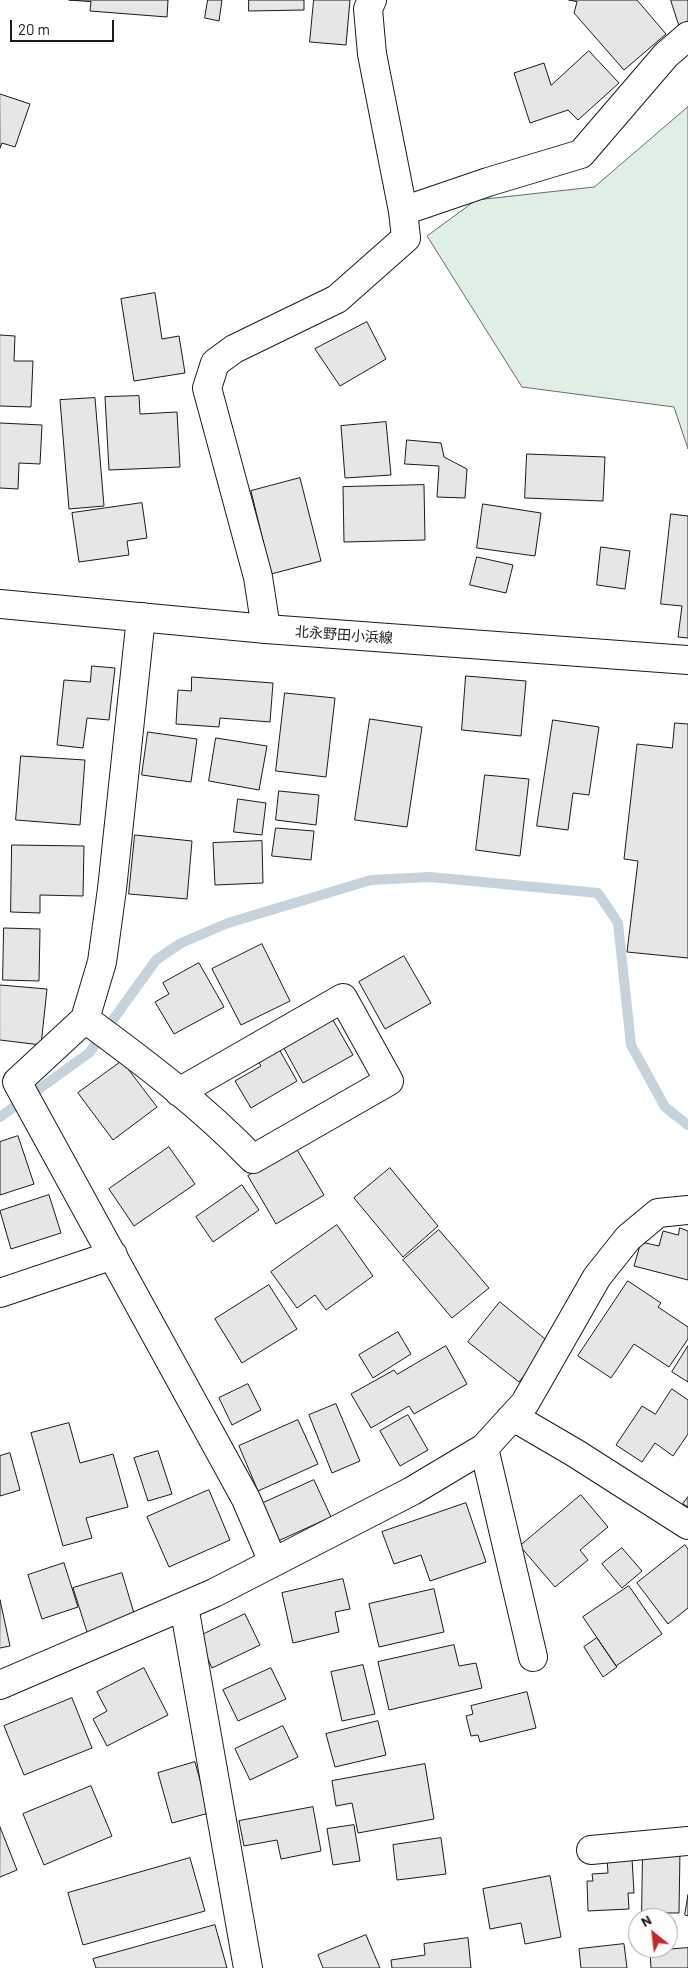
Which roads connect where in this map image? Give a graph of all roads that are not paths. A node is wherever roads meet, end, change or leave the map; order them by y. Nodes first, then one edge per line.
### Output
1 (372, 0) edge
2 (688, 36) edge
3 (403, 211) junction
4 (0, 604) edge
5 (141, 617) junction
6 (266, 629) junction
7 (688, 660) edge
8 (85, 1019) junction
9 (178, 1092) junction
10 (688, 1210) edge
11 (113, 1254) junction
12 (0, 1294) edge
13 (510, 1419) junction
14 (484, 1448) junction
15 (688, 1526) edge
16 (273, 1562) junction
17 (184, 1606) junction
18 (533, 1657) dead end
19 (0, 1684) edge
20 (688, 1841) edge
21 (590, 1850) dead end
22 (248, 1968) edge

1 - 3 street
2 - 3 street
3 - 6 street
4 - 5 street, 北永野田小浜線
5 - 6 street, 北永野田小浜線
5 - 8 street
6 - 7 street, 北永野田小浜線
8 - 9 street
8 - 11 street
9 - 9 street
10 - 13 street
11 - 12 street
11 - 16 street
13 - 14 street
13 - 15 street
14 - 16 street
14 - 18 street
16 - 17 street
17 - 19 street
17 - 22 street
20 - 21 street

